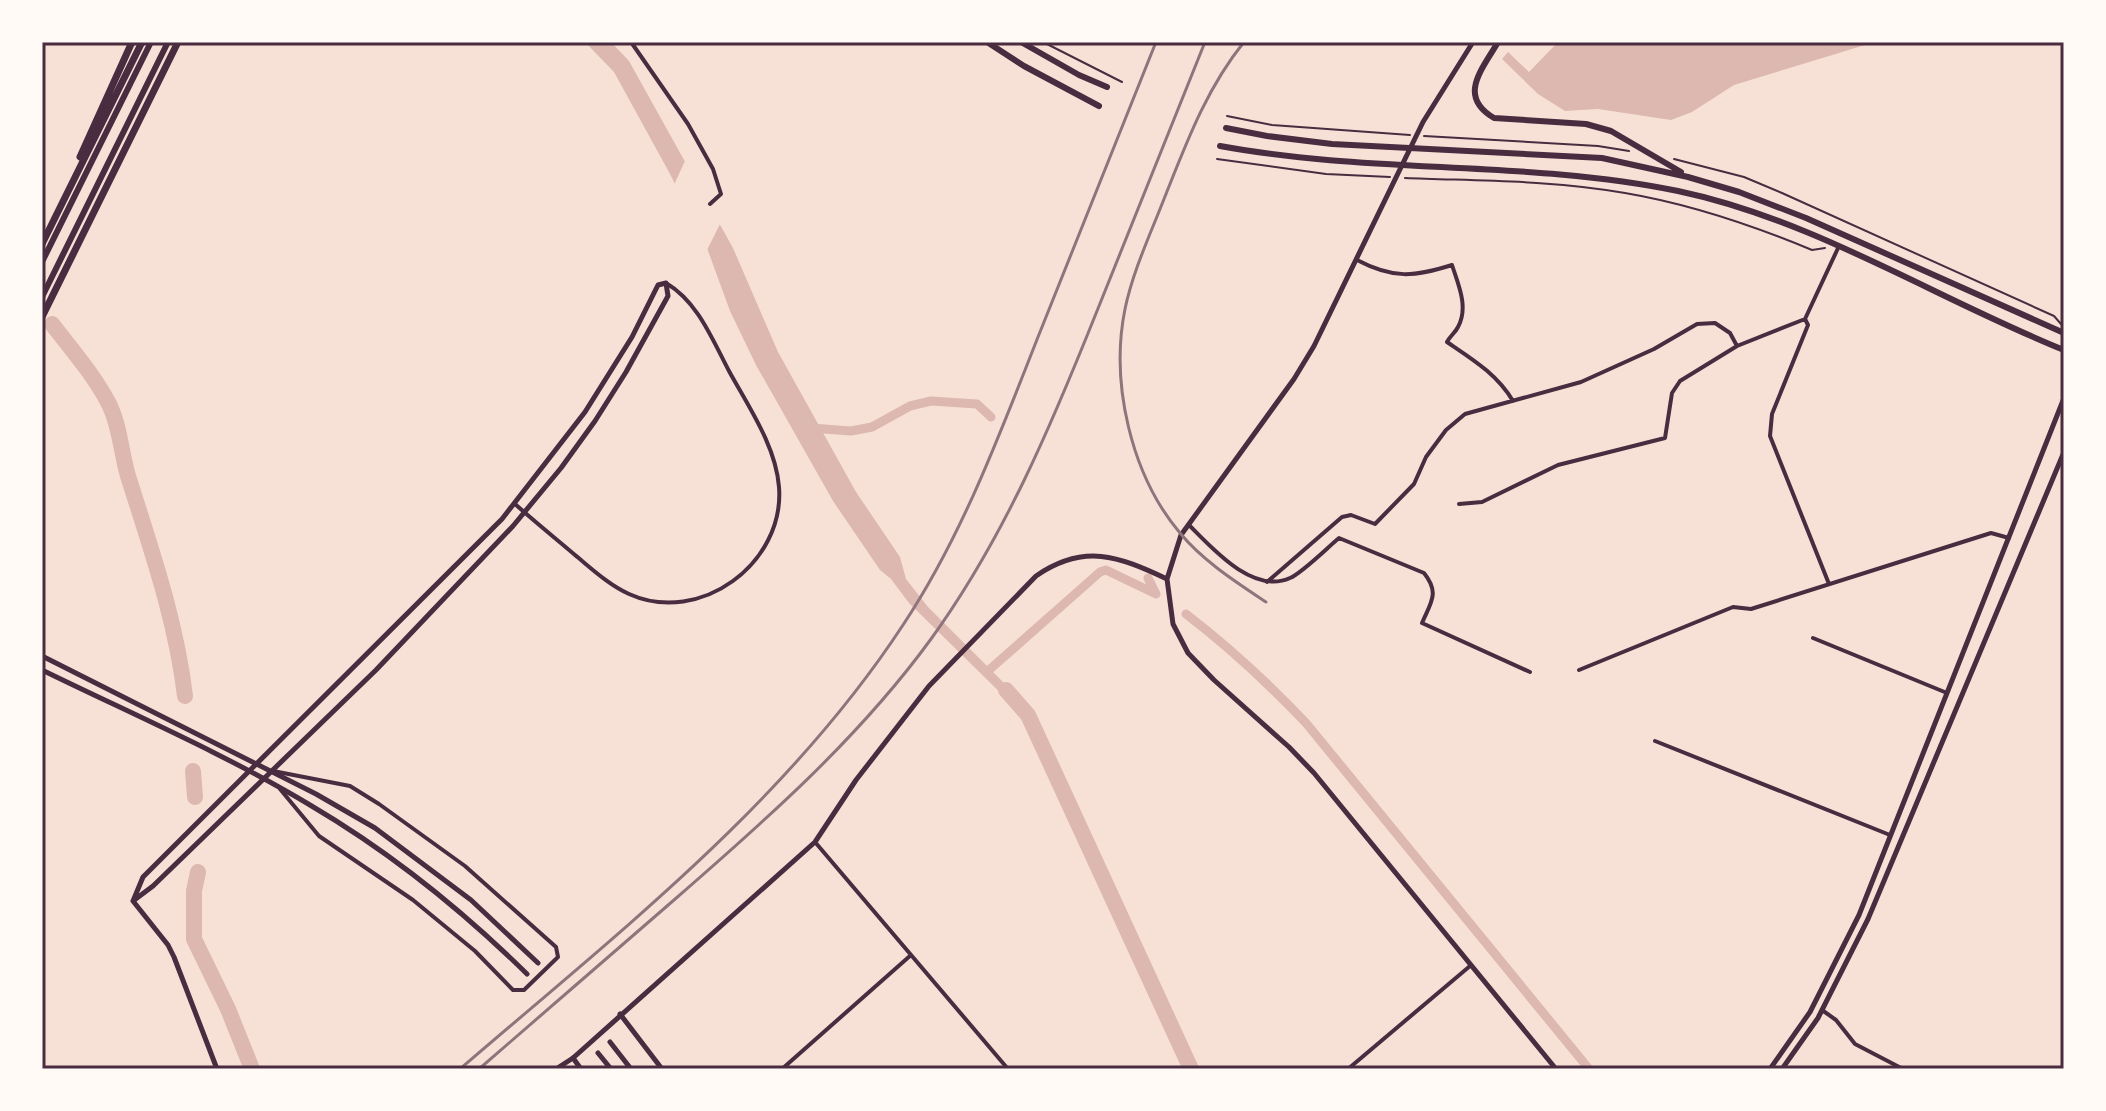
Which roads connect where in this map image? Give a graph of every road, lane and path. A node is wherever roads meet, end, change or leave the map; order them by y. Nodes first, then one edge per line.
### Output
1 (132, 42) edge
2 (142, 42) edge
3 (151, 42) edge
4 (168, 42) edge
5 (178, 42) edge
6 (631, 42) edge
7 (987, 42) edge
8 (1021, 42) edge
9 (1043, 42) edge
10 (1473, 42) edge
11 (1498, 42) edge
12 (1122, 82) dead end
13 (1107, 87) dead end
14 (1099, 106) dead end
15 (1226, 128) dead end
16 (1220, 146) dead end
17 (1217, 159) dead end
18 (1688, 177) junction
19 (710, 204) dead end
20 (42, 243) edge
21 (1839, 246) junction
22 (1357, 260) junction
23 (42, 262) edge
24 (666, 283) junction
25 (42, 297) edge
26 (42, 317) edge
27 (1805, 319) junction
28 (2064, 333) edge
29 (1737, 346) junction
30 (2064, 350) edge
31 (2064, 398) edge
32 (1514, 402) junction
33 (2064, 452) edge
34 (515, 504) junction
35 (1459, 504) dead end
36 (524, 512) junction
37 (1189, 525) junction
38 (2009, 538) junction
39 (1167, 579) junction
40 (1267, 582) junction
41 (1829, 584) junction
42 (1813, 638) dead end
43 (42, 656) edge
44 (42, 670) edge
45 (1579, 670) dead end
46 (1530, 672) dead end
47 (1947, 693) junction
48 (1655, 741) dead end
49 (257, 764) junction
50 (248, 771) junction
51 (272, 771) junction
52 (262, 778) junction
53 (279, 787) junction
54 (1890, 835) junction
55 (815, 842) junction
56 (133, 901) junction
57 (911, 955) junction
58 (538, 963) dead end
59 (1470, 966) junction
60 (527, 974) dead end
61 (1822, 1010) junction
62 (620, 1014) junction
63 (610, 1042) dead end
64 (598, 1053) dead end
65 (573, 1058) junction
66 (217, 1069) edge
67 (556, 1069) edge
68 (581, 1069) edge
69 (611, 1069) edge
70 (631, 1069) edge
71 (662, 1069) edge
72 (782, 1069) edge
73 (1008, 1069) edge
74 (1348, 1069) edge
75 (1556, 1069) edge
76 (1770, 1069) edge
77 (1782, 1069) edge
78 (1903, 1069) edge

1 - 20 highway
2 - 20 highway
3 - 23 main road
4 - 25 main road
5 - 26 highway
6 - 19 street
7 - 14 main road
8 - 13 main road
9 - 12 path
10 - 22 street
11 - 18 main road
15 - 18 main road
16 - 21 main road
17 - 21 path
18 - 28 main road
21 - 27 street
21 - 30 main road
22 - 32 street
22 - 37 street
24 - 34 street
24 - 36 street
24 - 36 street
27 - 29 street
27 - 41 street
29 - 32 street
29 - 35 street
31 - 38 street
32 - 40 street
33 - 61 street
34 - 36 street
34 - 49 street
36 - 51 street
37 - 39 street
37 - 40 street
38 - 41 street
38 - 47 street
39 - 55 street
39 - 59 street
40 - 46 street
41 - 45 street
42 - 47 street
43 - 49 street
44 - 50 street
47 - 54 street
48 - 54 street
49 - 50 street
49 - 51 street
50 - 52 street
50 - 56 street
51 - 52 street
51 - 53 street
51 - 58 street
52 - 53 street
52 - 56 street
53 - 60 street
54 - 76 street
55 - 57 street
55 - 62 street
56 - 66 street
57 - 72 street
57 - 73 street
59 - 74 street
59 - 75 street
61 - 77 street
61 - 78 street
62 - 65 street
62 - 71 street
63 - 70 street
64 - 69 street
65 - 67 street
65 - 68 street

